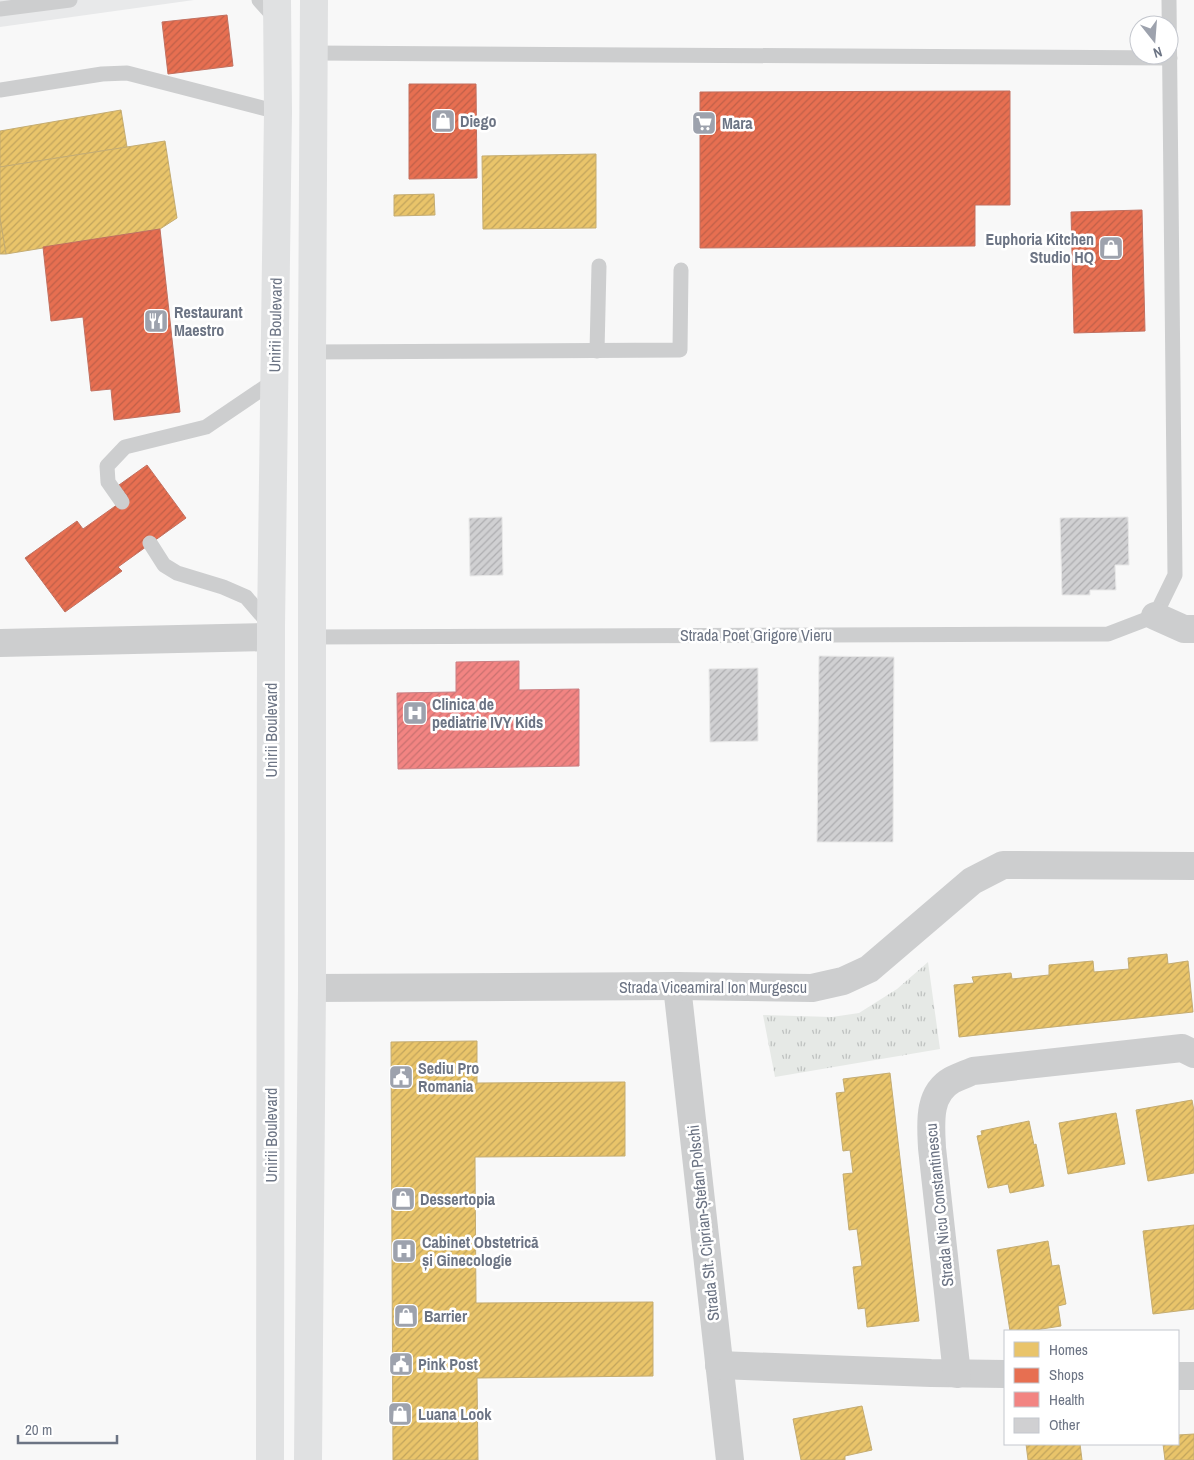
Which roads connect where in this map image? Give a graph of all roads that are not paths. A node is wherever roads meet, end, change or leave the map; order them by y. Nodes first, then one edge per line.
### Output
1 (70, 0) edge
2 (258, 0) edge
3 (314, 0) edge
4 (1169, 0) edge
5 (0, 9) edge
6 (277, 10) edge
7 (1169, 15) edge
8 (314, 53) junction
9 (1129, 58) edge
10 (1170, 65) edge
11 (0, 90) edge
12 (278, 112) junction
13 (599, 266) dead end
14 (681, 270) dead end
15 (597, 351) junction
16 (312, 352) junction
17 (274, 381) junction
18 (122, 502) dead end
19 (150, 543) dead end
20 (1154, 616) junction
21 (1194, 629) edge
22 (271, 632) junction
23 (312, 637) junction
24 (0, 644) edge
25 (1194, 866) edge
26 (677, 986) junction
27 (312, 988) junction
28 (1194, 1054) edge
29 (719, 1364) junction
30 (958, 1374) junction
31 (1004, 1374) edge
32 (1179, 1376) edge
33 (1194, 1376) edge
34 (270, 1460) edge
35 (308, 1460) edge
36 (730, 1460) edge

1 - 5 lane
2 - 6 lane
3 - 8 main road
4 - 7 lane
6 - 12 main road, Unirii Boulevard
8 - 9 lane
8 - 16 main road
10 - 20 lane
11 - 12 lane
12 - 17 main road, Unirii Boulevard
13 - 15 lane
14 - 15 lane
15 - 16 lane
16 - 23 main road
17 - 18 lane
17 - 22 main road, Unirii Boulevard
19 - 22 lane
20 - 21 street
20 - 23 lane, Strada Poet Grigore Vieru
22 - 24 street
22 - 34 main road, Unirii Boulevard
23 - 27 main road
25 - 26 street, Strada Viceamiral Ion Murgescu
26 - 27 street, Strada Viceamiral Ion Murgescu
26 - 29 street, Strada Slt. Ciprian-Ștefan Polschi
27 - 35 main road
28 - 30 street, Strada Nicu Constantinescu
29 - 30 street
29 - 36 street, Strada Slt. Ciprian-Ștefan Polschi
30 - 31 street
32 - 33 street

